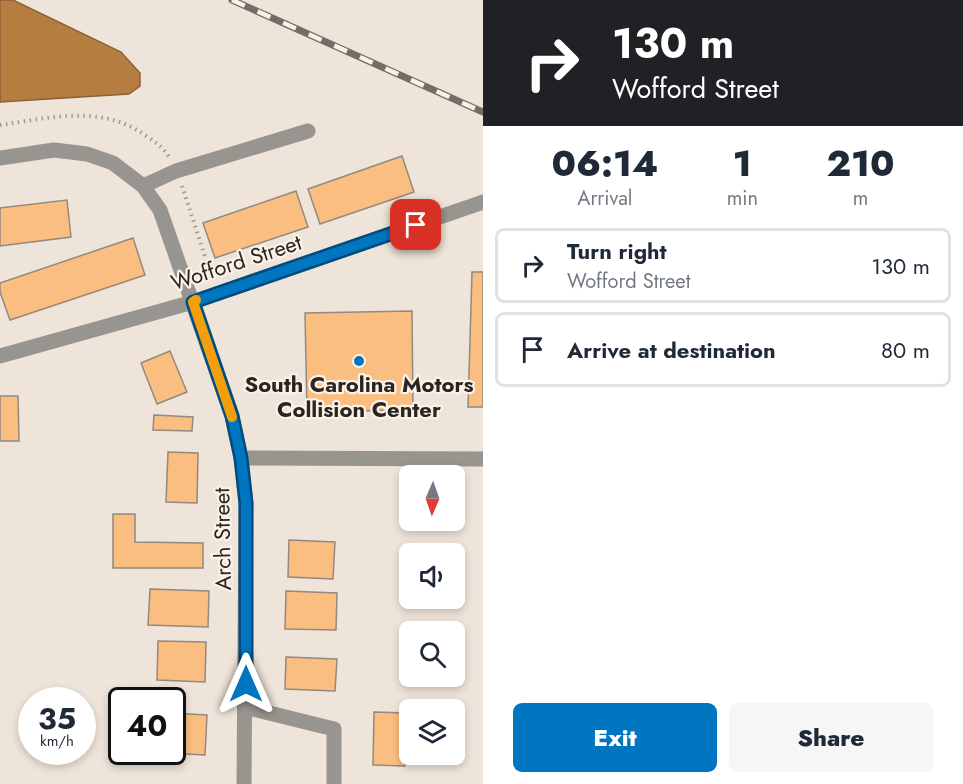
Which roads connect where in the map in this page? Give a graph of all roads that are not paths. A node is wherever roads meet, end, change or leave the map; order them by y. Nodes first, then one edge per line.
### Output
1 (308, 131) dead end
2 (0, 158) edge
3 (143, 186) junction
4 (483, 202) edge
5 (193, 302) junction
6 (0, 356) edge
7 (241, 458) junction
8 (483, 459) edge
9 (245, 707) junction
10 (244, 784) edge
11 (334, 784) edge

1 - 3 street
2 - 3 street, Arch Street
3 - 5 street, Arch Street
4 - 5 street, Wofford Street
5 - 6 street, Wofford Street
5 - 7 street, Arch Street
7 - 8 street
7 - 9 street, Arch Street
9 - 10 street, Arch Street
9 - 11 street

